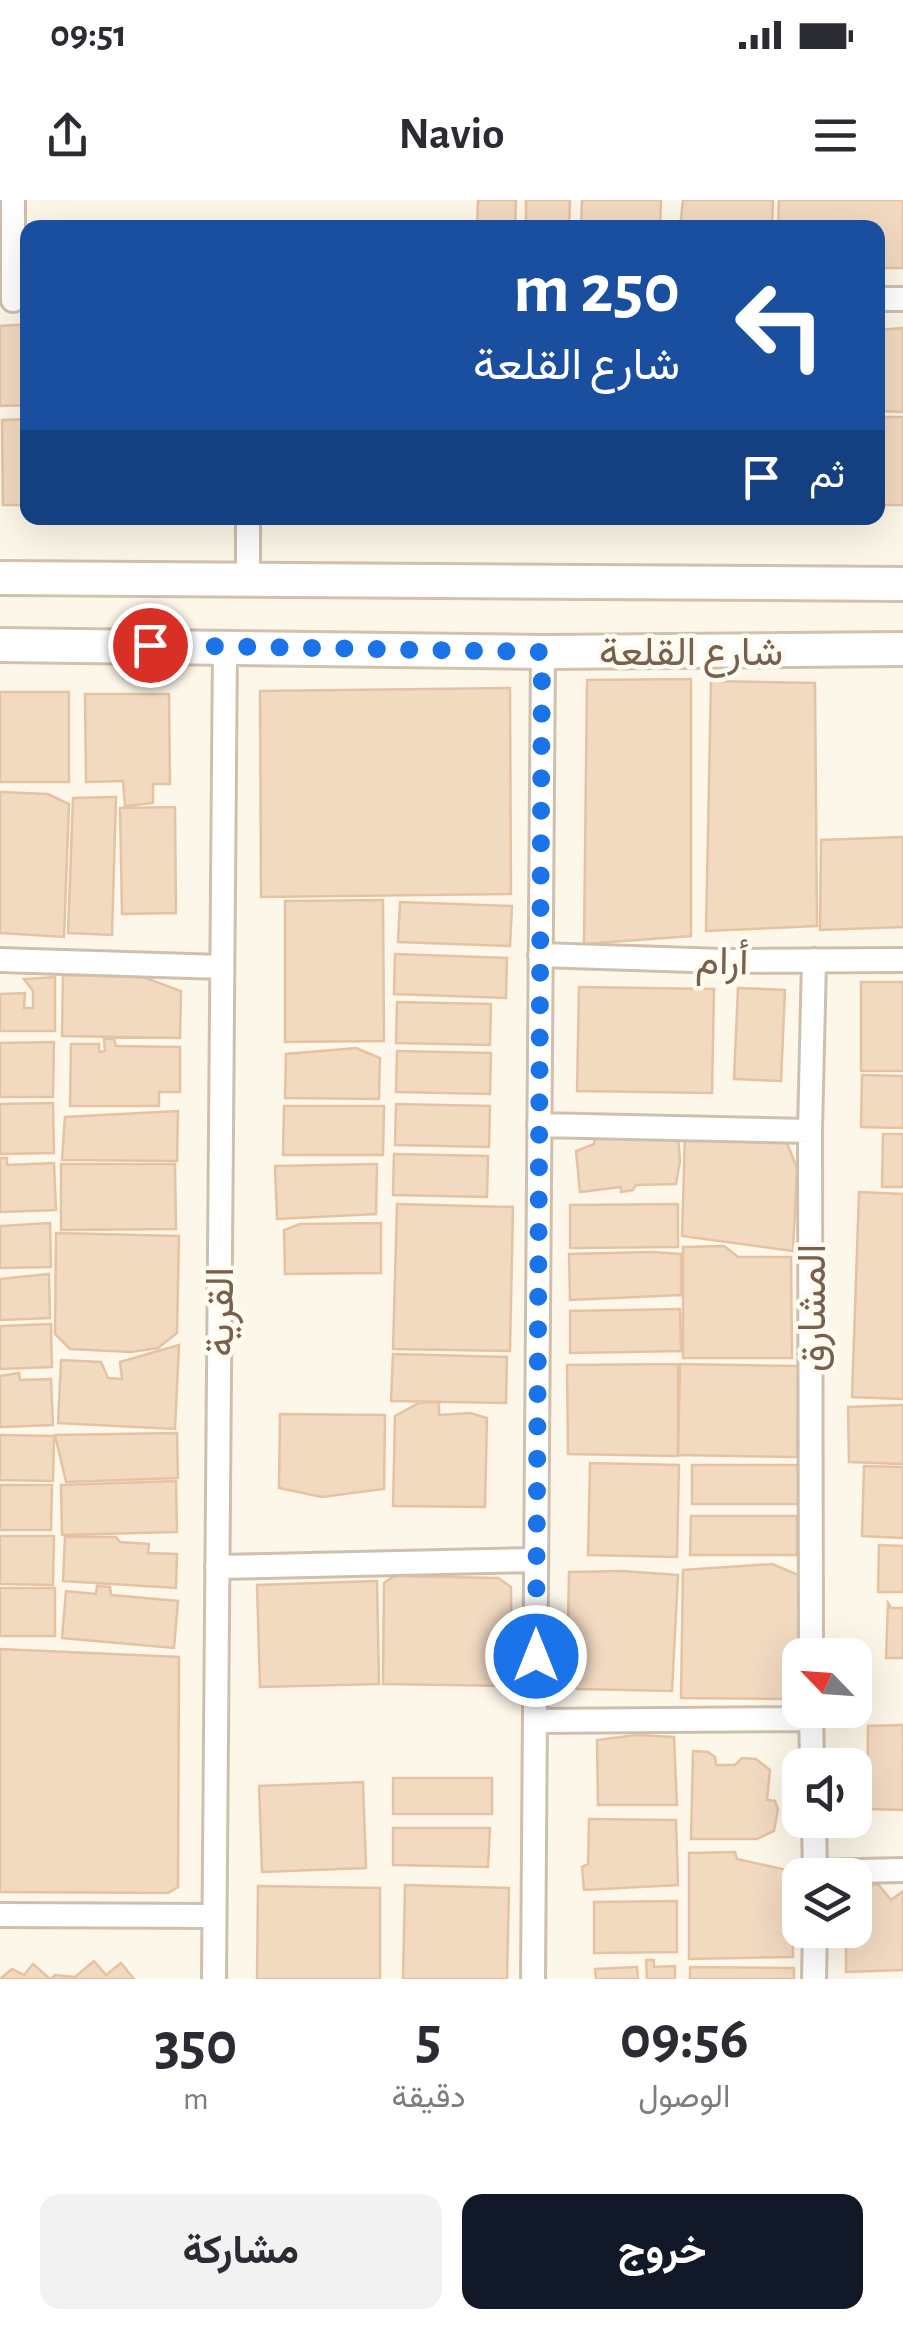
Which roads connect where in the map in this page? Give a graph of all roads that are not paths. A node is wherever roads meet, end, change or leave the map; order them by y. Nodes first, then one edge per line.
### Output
1 (13, 200) edge
2 (14, 300) edge
3 (248, 525) edge
4 (0, 578) edge
5 (248, 578) junction
6 (903, 584) edge
7 (0, 644) edge
8 (225, 645) junction
9 (903, 649) edge
10 (542, 652) junction
11 (540, 955) junction
12 (0, 960) edge
13 (814, 960) junction
14 (903, 960) edge
15 (222, 968) junction
16 (539, 1125) junction
17 (810, 1131) junction
18 (536, 1560) junction
19 (217, 1568) junction
20 (811, 1638) edge
21 (782, 1716) edge
22 (535, 1720) junction
23 (903, 1870) edge
24 (872, 1871) edge
25 (0, 1914) edge
26 (214, 1916) junction
27 (815, 1948) edge
28 (214, 1979) edge
29 (533, 1979) edge
30 (814, 1979) edge

1 - 2 street
3 - 5 street
4 - 5 street, شارع القلعة
5 - 6 street, شارع القلعة
7 - 8 street, شارع القلعة
8 - 10 street, شارع القلعة
8 - 15 street, القرية
9 - 10 street, شارع القلعة
10 - 11 street
11 - 13 street, أرام
11 - 16 street
12 - 15 street
13 - 14 street, أرام
13 - 17 street, المشارق
15 - 19 street, القرية
16 - 17 street
16 - 18 street
17 - 20 street, المشارق
18 - 19 street
18 - 22 street
19 - 26 street, القرية
21 - 22 street
22 - 29 street
23 - 24 street
25 - 26 street
26 - 28 street, القرية
27 - 30 street

